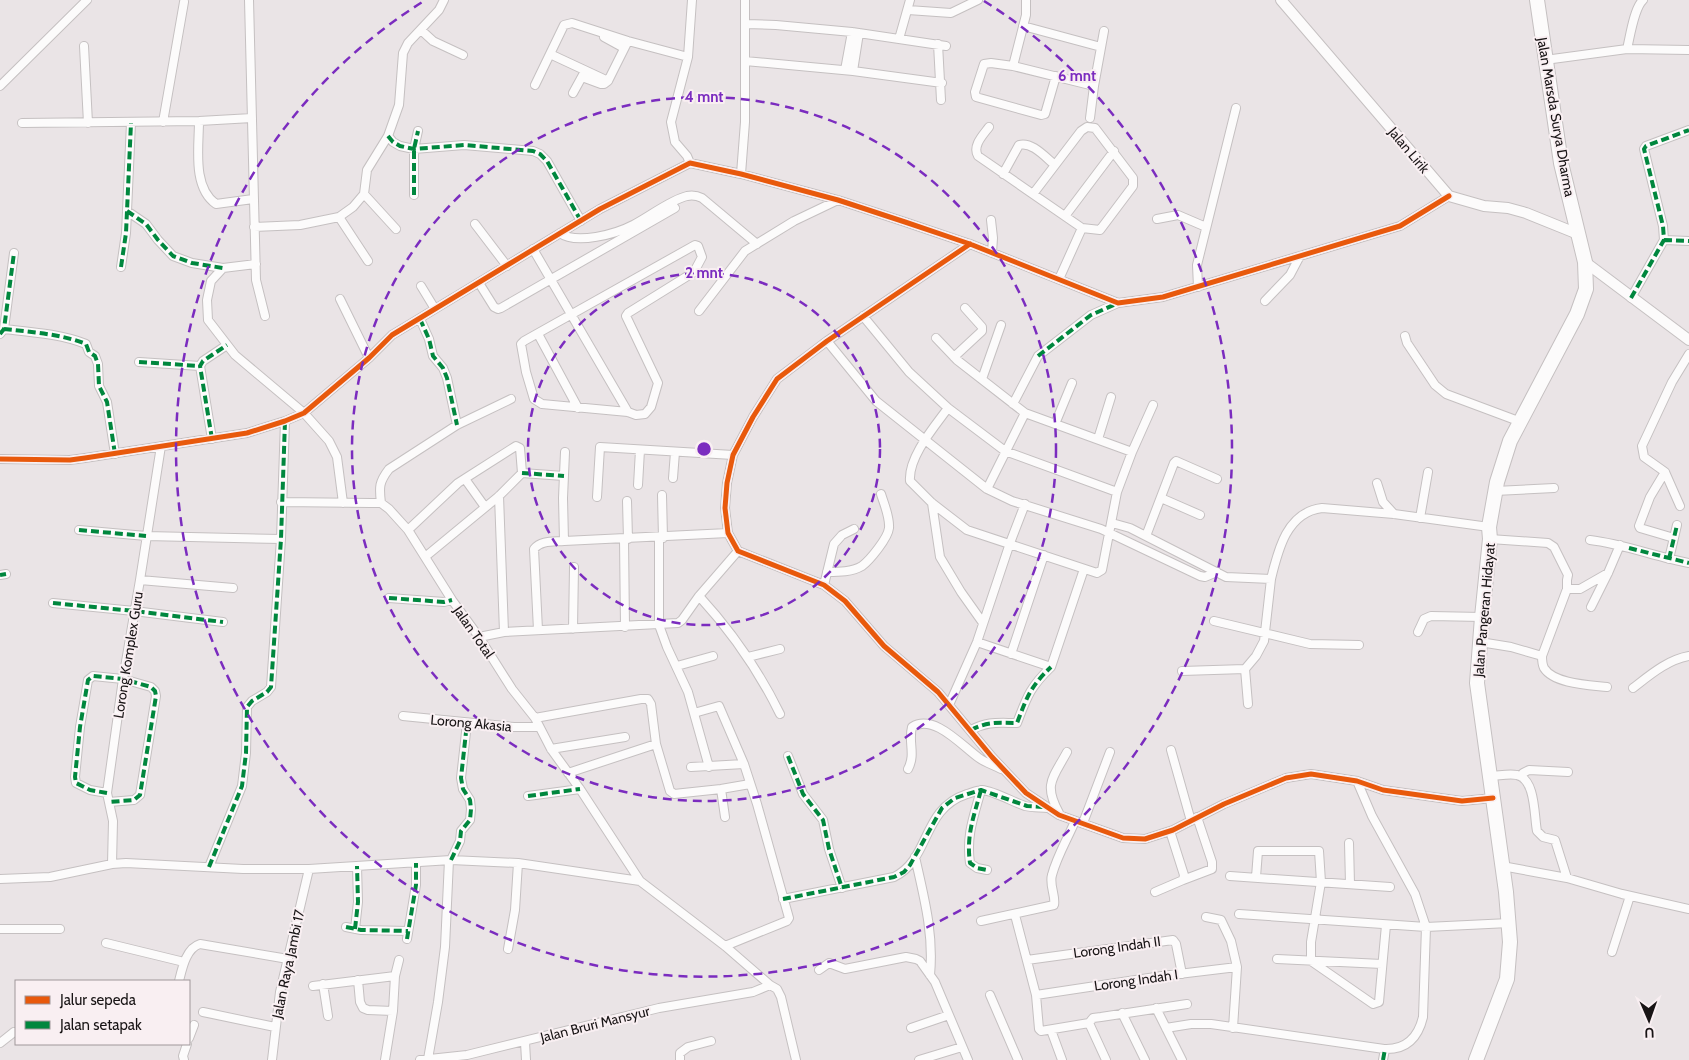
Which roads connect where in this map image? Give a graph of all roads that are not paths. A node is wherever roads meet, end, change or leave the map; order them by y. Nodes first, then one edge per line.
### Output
1 (87, 0) edge
2 (249, 0) edge
3 (444, 0) edge
4 (692, 0) edge
5 (746, 0) edge
6 (910, 0) edge
7 (978, 0) edge
8 (1026, 0) edge
9 (1282, 0) edge
10 (1537, 0) edge
11 (1640, 1) edge
12 (184, 2) dead end
13 (908, 10) junction
14 (745, 24) junction
15 (1023, 26) junction
16 (421, 30) junction
17 (1104, 31) dead end
18 (855, 33) junction
19 (899, 39) junction
20 (626, 44) junction
21 (84, 46) dead end
22 (1101, 47) junction
23 (1627, 49) junction
24 (1689, 50) edge
25 (550, 54) junction
26 (463, 56) dead end
27 (688, 57) junction
28 (1545, 60) junction
29 (745, 61) junction
30 (1013, 66) junction
31 (849, 70) junction
32 (584, 74) junction
33 (1056, 76) junction
34 (942, 84) junction
35 (535, 85) dead end
36 (0, 86) edge
37 (1094, 86) junction
38 (573, 93) dead end
39 (941, 100) dead end
40 (1236, 108) dead end
41 (252, 118) junction
42 (1090, 118) dead end
43 (163, 122) junction
44 (199, 122) junction
45 (22, 123) dead end
46 (88, 123) junction
47 (131, 123) junction
48 (989, 126) dead end
49 (1689, 130) edge
50 (418, 131) dead end
51 (388, 136) junction
52 (414, 148) junction
53 (1114, 151) junction
54 (690, 163) junction
55 (1055, 165) junction
56 (741, 174) junction
57 (1003, 174) junction
58 (364, 194) junction
59 (1033, 194) junction
60 (414, 195) dead end
61 (1449, 196) junction
62 (254, 199) junction
63 (838, 200) junction
64 (675, 208) dead end
65 (127, 211) junction
66 (1065, 216) junction
67 (339, 217) junction
68 (1157, 219) dead end
69 (581, 220) junction
70 (991, 220) dead end
71 (476, 224) dead end
72 (1206, 227) junction
73 (254, 228) junction
74 (1082, 228) junction
75 (396, 229) dead end
76 (560, 233) junction
77 (1578, 234) junction
78 (1664, 240) junction
79 (1689, 241) edge
80 (757, 244) junction
81 (970, 244) junction
82 (533, 250) junction
83 (14, 252) dead end
84 (992, 253) junction
85 (1300, 256) junction
86 (368, 261) dead end
87 (1585, 262) junction
88 (256, 264) junction
89 (507, 266) junction
90 (121, 267) dead end
91 (223, 268) junction
92 (551, 279) junction
93 (1059, 279) junction
94 (479, 283) junction
95 (421, 286) dead end
96 (1198, 287) junction
97 (1631, 298) junction
98 (340, 299) dead end
99 (1266, 301) dead end
100 (1118, 302) junction
101 (965, 308) dead end
102 (435, 309) junction
103 (699, 311) dead end
104 (572, 315) junction
105 (265, 316) dead end
106 (863, 316) junction
107 (420, 319) junction
108 (1002, 325) dead end
109 (2, 331) edge
110 (538, 334) junction
111 (1405, 336) dead end
112 (936, 338) dead end
113 (1689, 340) edge
114 (827, 341) junction
115 (227, 345) junction
116 (1689, 354) edge
117 (954, 357) junction
118 (370, 358) junction
119 (139, 362) dead end
120 (200, 366) junction
121 (982, 379) junction
122 (1072, 383) dead end
123 (1111, 397) dead end
124 (511, 399) dead end
125 (1013, 404) junction
126 (1153, 405) dead end
127 (578, 408) junction
128 (948, 408) junction
129 (628, 412) junction
130 (304, 413) junction
131 (1025, 413) junction
132 (285, 420) junction
133 (1521, 422) junction
134 (1055, 424) junction
135 (457, 425) junction
136 (212, 439) junction
137 (1098, 439) junction
138 (925, 440) junction
139 (161, 446) junction
140 (640, 450) junction
141 (1005, 451) junction
142 (565, 452) dead end
143 (675, 452) junction
144 (1132, 452) junction
145 (114, 454) junction
146 (732, 456) junction
147 (0, 458) edge
148 (1428, 472) dead end
149 (1665, 472) junction
150 (522, 473) junction
151 (564, 476) junction
152 (674, 478) dead end
153 (464, 479) junction
154 (1217, 479) dead end
155 (1377, 483) dead end
156 (638, 485) dead end
157 (1554, 488) dead end
158 (987, 489) junction
159 (1495, 491) junction
160 (1117, 492) junction
161 (881, 494) dead end
162 (662, 495) dead end
163 (499, 496) junction
164 (597, 497) dead end
165 (1162, 498) junction
166 (628, 501) dead end
167 (282, 502) junction
168 (343, 503) junction
169 (381, 503) junction
170 (932, 503) junction
171 (1025, 504) junction
172 (1680, 506) dead end
173 (485, 507) junction
174 (1394, 514) junction
175 (1200, 515) dead end
176 (1420, 518) junction
177 (1112, 523) junction
178 (1677, 524) dead end
179 (854, 529) dead end
180 (79, 530) dead end
181 (408, 530) junction
182 (728, 533) junction
183 (1110, 533) junction
184 (1490, 533) junction
185 (146, 536) junction
186 (1146, 536) junction
187 (661, 538) junction
188 (1674, 538) junction
189 (626, 539) junction
190 (281, 540) junction
191 (1590, 540) dead end
192 (564, 541) junction
193 (1010, 543) junction
194 (1620, 545) junction
195 (738, 551) junction
196 (1044, 555) junction
197 (425, 557) junction
198 (1669, 559) junction
199 (1689, 563) edge
200 (574, 567) dead end
201 (1084, 569) junction
202 (827, 572) junction
203 (1217, 572) junction
204 (1608, 573) junction
205 (1271, 579) junction
206 (140, 580) junction
207 (824, 585) junction
208 (233, 588) dead end
209 (1567, 589) junction
210 (699, 596) junction
211 (389, 598) dead end
212 (452, 600) junction
213 (53, 603) dead end
214 (1591, 607) dead end
215 (134, 611) junction
216 (1482, 617) junction
217 (1214, 620) dead end
218 (223, 622) dead end
219 (982, 623) junction
220 (659, 625) junction
221 (625, 627) junction
222 (572, 629) junction
223 (538, 630) junction
224 (504, 632) junction
225 (1418, 632) dead end
226 (1264, 633) junction
227 (479, 637) junction
228 (977, 642) junction
229 (1480, 642) junction
230 (1359, 645) dead end
231 (780, 649) dead end
232 (1011, 654) junction
233 (713, 656) dead end
234 (1542, 656) junction
235 (1689, 656) edge
236 (748, 657) junction
237 (676, 666) junction
238 (1051, 667) junction
239 (1244, 669) junction
240 (1182, 671) dead end
241 (123, 679) junction
242 (1608, 687) dead end
243 (1633, 688) dead end
244 (1248, 704) dead end
245 (949, 705) junction
246 (694, 713) junction
247 (780, 714) dead end
248 (403, 716) dead end
249 (534, 718) junction
250 (467, 723) junction
251 (539, 727) junction
252 (971, 730) junction
253 (625, 737) dead end
254 (656, 744) junction
255 (551, 749) junction
256 (1171, 750) dead end
257 (1067, 752) dead end
258 (1110, 752) dead end
259 (788, 756) dead end
260 (744, 764) junction
261 (709, 766) junction
262 (691, 767) dead end
263 (908, 769) dead end
264 (1005, 770) junction
265 (568, 772) junction
266 (1568, 772) dead end
267 (1490, 776) junction
268 (1522, 777) junction
269 (1357, 781) junction
270 (750, 784) junction
271 (580, 789) junction
272 (721, 789) junction
273 (981, 790) junction
274 (107, 793) junction
275 (528, 796) dead end
276 (1493, 798) junction
277 (109, 802) junction
278 (1049, 808) junction
279 (1059, 815) junction
280 (725, 817) dead end
281 (1194, 819) junction
282 (1079, 822) junction
283 (1170, 831) junction
284 (1349, 843) dead end
285 (916, 857) junction
286 (450, 860) junction
287 (416, 863) junction
288 (518, 863) junction
289 (112, 864) junction
290 (358, 866) junction
291 (1502, 866) junction
292 (208, 867) junction
293 (309, 869) junction
294 (986, 870) dead end
295 (1230, 876) dead end
296 (1256, 877) junction
297 (1567, 878) junction
298 (0, 879) edge
299 (1183, 880) junction
300 (640, 881) junction
301 (1321, 882) junction
302 (1350, 884) junction
303 (842, 888) junction
304 (1390, 888) dead end
305 (1155, 892) dead end
306 (1630, 896) junction
307 (783, 899) junction
308 (1689, 909) edge
309 (1239, 914) dead end
310 (1015, 915) junction
311 (1206, 917) dead end
312 (1314, 920) junction
313 (981, 921) dead end
314 (1510, 924) junction
315 (1386, 925) junction
316 (346, 927) dead end
317 (1426, 928) junction
318 (0, 929) edge
319 (60, 929) dead end
320 (355, 929) junction
321 (408, 931) junction
322 (407, 940) dead end
323 (106, 943) dead end
324 (725, 946) junction
325 (508, 949) dead end
326 (1612, 952) dead end
327 (288, 959) junction
328 (1277, 959) dead end
329 (399, 960) dead end
330 (1027, 960) junction
331 (1311, 961) junction
332 (184, 962) junction
333 (1382, 964) junction
334 (1237, 967) junction
335 (819, 970) dead end
336 (1182, 974) junction
337 (930, 975) junction
338 (395, 976) junction
339 (179, 980) edge
340 (358, 980) junction
341 (323, 984) junction
342 (770, 985) junction
343 (313, 986) dead end
344 (990, 995) dead end
345 (1036, 995) junction
346 (1187, 1004) dead end
347 (1156, 1008) junction
348 (393, 1011) junction
349 (204, 1012) dead end
350 (1122, 1013) junction
351 (949, 1015) junction
352 (328, 1016) dead end
353 (1089, 1023) junction
354 (194, 1025) dead end
355 (275, 1027) junction
356 (911, 1028) dead end
357 (1166, 1028) junction
358 (1232, 1028) junction
359 (1051, 1030) junction
360 (14, 1032) dead end
361 (190, 1035) edge
362 (711, 1041) dead end
363 (525, 1042) junction
364 (0, 1044) edge
365 (186, 1045) edge
366 (962, 1047) junction
367 (1385, 1050) junction
368 (184, 1060) edge
369 (272, 1060) edge
370 (385, 1060) edge
371 (424, 1060) edge
372 (526, 1060) edge
373 (680, 1060) edge
374 (796, 1060) edge
375 (919, 1060) edge
376 (968, 1060) edge
377 (1018, 1060) edge
378 (1062, 1060) edge
379 (1106, 1060) edge
380 (1145, 1060) edge
381 (1182, 1060) edge
382 (1383, 1060) edge
383 (1476, 1060) edge

1 - 36 street
2 - 41 street
3 - 16 street
4 - 27 street
5 - 14 street
6 - 13 street
7 - 13 street
8 - 15 street
9 - 61 main road, Jalan Lirik
10 - 28 highway, Jalan Marsda Surya Dharma
11 - 23 street
12 - 43 street
13 - 19 street
14 - 18 street
14 - 29 street
15 - 22 street
15 - 30 street
16 - 26 street
16 - 51 street
17 - 22 street
18 - 19 street
18 - 31 street
19 - 34 street
20 - 25 street
20 - 27 street
20 - 32 street
21 - 46 street
22 - 37 street
23 - 24 street
23 - 28 street
25 - 32 street
25 - 35 street
27 - 54 street
28 - 77 highway, Jalan Marsda Surya Dharma
29 - 31 street
29 - 56 street
30 - 33 street
30 - 33 street
31 - 34 street
32 - 38 street
33 - 37 street
34 - 39 street
37 - 42 street
40 - 72 street
41 - 44 street
41 - 62 street
43 - 44 street
43 - 47 street
44 - 62 street
45 - 46 street
46 - 47 street
47 - 65 street
48 - 57 street
49 - 78 street
50 - 52 street
51 - 52 street
51 - 58 street
52 - 60 street
52 - 69 street
53 - 55 street
53 - 66 street
53 - 74 street
54 - 56 street
54 - 69 street
55 - 57 street
55 - 59 street
56 - 63 street
57 - 59 street
58 - 67 street
58 - 75 street
59 - 66 street
61 - 77 main road
61 - 85 street
62 - 73 street
63 - 80 street
63 - 81 street
64 - 92 street
65 - 90 street
65 - 91 street
66 - 74 street
67 - 73 street
67 - 86 street
68 - 72 street
69 - 76 street
70 - 84 street
71 - 89 street
72 - 96 street
73 - 88 street
74 - 93 street
76 - 80 street
76 - 82 street
77 - 87 highway, Jalan Pangeran Hidayat
78 - 79 street
78 - 97 street
80 - 103 street
81 - 84 street
81 - 106 street
82 - 89 street
82 - 92 street
83 - 109 street
84 - 93 street
85 - 96 street
85 - 99 street
87 - 97 main road
87 - 133 highway, Jalan Pangeran Hidayat
88 - 91 street
88 - 105 street
89 - 94 street
91 - 115 street
92 - 94 street
92 - 104 street
93 - 100 street
94 - 102 street
95 - 102 street
96 - 100 street
97 - 113 main road
98 - 118 street
100 - 125 street
101 - 117 street
102 - 107 street
104 - 110 street
104 - 129 street
104 - 129 street
106 - 114 street
106 - 128 street
107 - 118 street
107 - 135 street
108 - 121 street
109 - 145 street
110 - 127 street
110 - 127 street
111 - 133 street
112 - 117 street
114 - 138 street
114 - 146 street
115 - 120 street
115 - 130 street
116 - 149 street
117 - 121 street
118 - 130 street
119 - 120 street
120 - 136 street
121 - 125 street
122 - 134 street
123 - 137 street
124 - 135 street
125 - 131 street
126 - 144 street
127 - 129 street
128 - 138 street
128 - 141 street
130 - 132 street
130 - 168 street
131 - 134 street
131 - 141 street
132 - 136 street
132 - 167 street
133 - 159 highway, Jalan Pangeran Hidayat
134 - 137 street
135 - 169 street
136 - 139 street
137 - 144 street
138 - 158 street
138 - 170 street
139 - 145 street
139 - 185 street, Lorong Komplex Guru
140 - 143 street
140 - 156 street
140 - 164 street
141 - 158 street
141 - 160 street
142 - 151 street
143 - 146 street
143 - 152 street
144 - 160 street
145 - 147 street
146 - 182 street
148 - 176 street
149 - 172 street
149 - 188 street
150 - 151 street
150 - 153 street
150 - 163 street
151 - 192 street
153 - 173 street
153 - 181 street
154 - 165 street
155 - 174 street
157 - 159 street
158 - 171 street
159 - 184 highway, Jalan Pangeran Hidayat
160 - 177 street
161 - 202 street
162 - 187 street
163 - 173 street
163 - 224 street
165 - 175 street
165 - 186 street
166 - 189 street
167 - 168 street
167 - 190 street
168 - 169 street
169 - 181 street, Jalan Total
170 - 193 street
170 - 219 street
171 - 183 street
171 - 193 street
173 - 197 street
174 - 176 street
174 - 205 street
176 - 184 street
177 - 183 street
177 - 186 street
178 - 188 street
179 - 202 street
180 - 185 street
181 - 197 street, Jalan Total
182 - 187 street
182 - 195 street
183 - 201 street
183 - 203 street
184 - 209 street
184 - 216 highway, Jalan Pangeran Hidayat
185 - 190 street
185 - 206 street, Lorong Komplex Guru
186 - 203 street
187 - 189 street
187 - 220 street
188 - 198 street
189 - 192 street
189 - 221 street
190 - 292 street
191 - 194 street
192 - 223 street
193 - 196 street
193 - 219 street
194 - 198 street
194 - 204 street
195 - 207 street
195 - 210 street
196 - 201 street
196 - 232 street
197 - 212 street, Jalan Total
198 - 199 street
200 - 222 street
201 - 238 street
202 - 207 street
203 - 205 street
204 - 209 street
204 - 214 street
205 - 226 street
206 - 208 street
206 - 215 street, Lorong Komplex Guru
207 - 245 street
209 - 234 street
210 - 220 street
210 - 236 street
211 - 212 street
212 - 227 street, Jalan Total
213 - 215 street
215 - 218 street
215 - 241 street, Lorong Komplex Guru
216 - 225 street
216 - 229 highway, Jalan Pangeran Hidayat
217 - 226 street
219 - 228 street
220 - 221 street
220 - 237 street
221 - 222 street
222 - 223 street
223 - 224 street
224 - 227 street
226 - 230 street
226 - 239 street
227 - 249 street, Jalan Total
228 - 232 street
228 - 245 street
229 - 234 street
229 - 267 highway, Jalan Pangeran Hidayat
231 - 236 street
232 - 238 street
233 - 237 street
234 - 242 street
235 - 243 street
236 - 247 street
237 - 246 street
238 - 252 street
239 - 240 street
239 - 244 street
241 - 274 street, Lorong Komplex Guru
241 - 274 street
241 - 277 street
245 - 252 street
246 - 260 street
246 - 261 street
248 - 250 street, Lorong Akasia
249 - 251 street, Jalan Total
249 - 254 street
250 - 251 street, Lorong Akasia
250 - 286 street
251 - 255 street, Jalan Total
252 - 264 street
253 - 255 street
254 - 265 street
254 - 272 street
255 - 265 street, Jalan Total
256 - 281 street
257 - 279 street
258 - 282 street
259 - 303 street
260 - 261 street
260 - 270 street
261 - 262 street
263 - 264 street
264 - 278 street
265 - 271 street, Jalan Total
266 - 268 street
267 - 268 street
267 - 276 highway, Jalan Pangeran Hidayat
268 - 297 street
269 - 276 street
269 - 281 street
269 - 317 street
270 - 272 street
270 - 307 street
271 - 275 street
271 - 300 street, Jalan Total
272 - 280 street
273 - 278 street
273 - 285 street
273 - 294 street
274 - 277 street, Lorong Komplex Guru
276 - 291 highway, Jalan Pangeran Hidayat
277 - 289 street, Lorong Komplex Guru
278 - 279 street
279 - 282 street
281 - 283 street
281 - 299 street
282 - 283 street
282 - 310 street
283 - 299 street
284 - 302 street
285 - 303 street
285 - 337 street
286 - 287 street
286 - 288 street
286 - 371 street
287 - 290 street
287 - 321 street
288 - 300 street
288 - 325 street
289 - 292 street
289 - 298 street
290 - 293 street
290 - 320 street
291 - 297 street
291 - 314 highway, Jalan Pangeran Hidayat
292 - 293 street
293 - 327 street, Jalan Raya Jambi 17
295 - 296 street
296 - 301 street
296 - 301 street
297 - 306 street
299 - 305 street
300 - 324 street
301 - 302 street
301 - 312 street
302 - 304 street
303 - 307 street
306 - 308 street
306 - 326 street
307 - 324 street
309 - 312 street
310 - 313 street
310 - 330 street
311 - 334 street
312 - 315 street
312 - 331 street
314 - 317 street
314 - 383 highway, Jalan Pangeran Hidayat
315 - 317 street
315 - 333 street
316 - 320 street
317 - 367 street
318 - 319 street
320 - 321 street
321 - 322 street
323 - 332 street
324 - 342 street
327 - 332 street
327 - 355 street, Jalan Raya Jambi 17
328 - 331 street
329 - 338 street
330 - 336 street, Lorong Indah II
330 - 345 street
331 - 333 street
331 - 333 street
332 - 339 street
334 - 336 street, Lorong Indah I
334 - 358 street
335 - 337 street
336 - 345 street, Lorong Indah I
337 - 351 street
338 - 340 street
338 - 348 street
340 - 341 street
340 - 348 street
341 - 343 street
341 - 352 street
342 - 363 street, Jalan Bruri Mansyur
342 - 374 street
344 - 377 street
345 - 359 street
346 - 347 street
347 - 350 street
347 - 357 street
348 - 370 street
349 - 355 street
350 - 353 street
350 - 380 street
351 - 356 street
351 - 366 street
353 - 359 street
353 - 379 street
354 - 361 street
355 - 369 street, Jalan Raya Jambi 17
357 - 358 street
357 - 381 street
358 - 367 street
359 - 378 street
360 - 364 street
362 - 373 street
363 - 371 street, Jalan Bruri Mansyur
363 - 372 street
365 - 368 street
366 - 375 street
366 - 376 street
367 - 382 street

